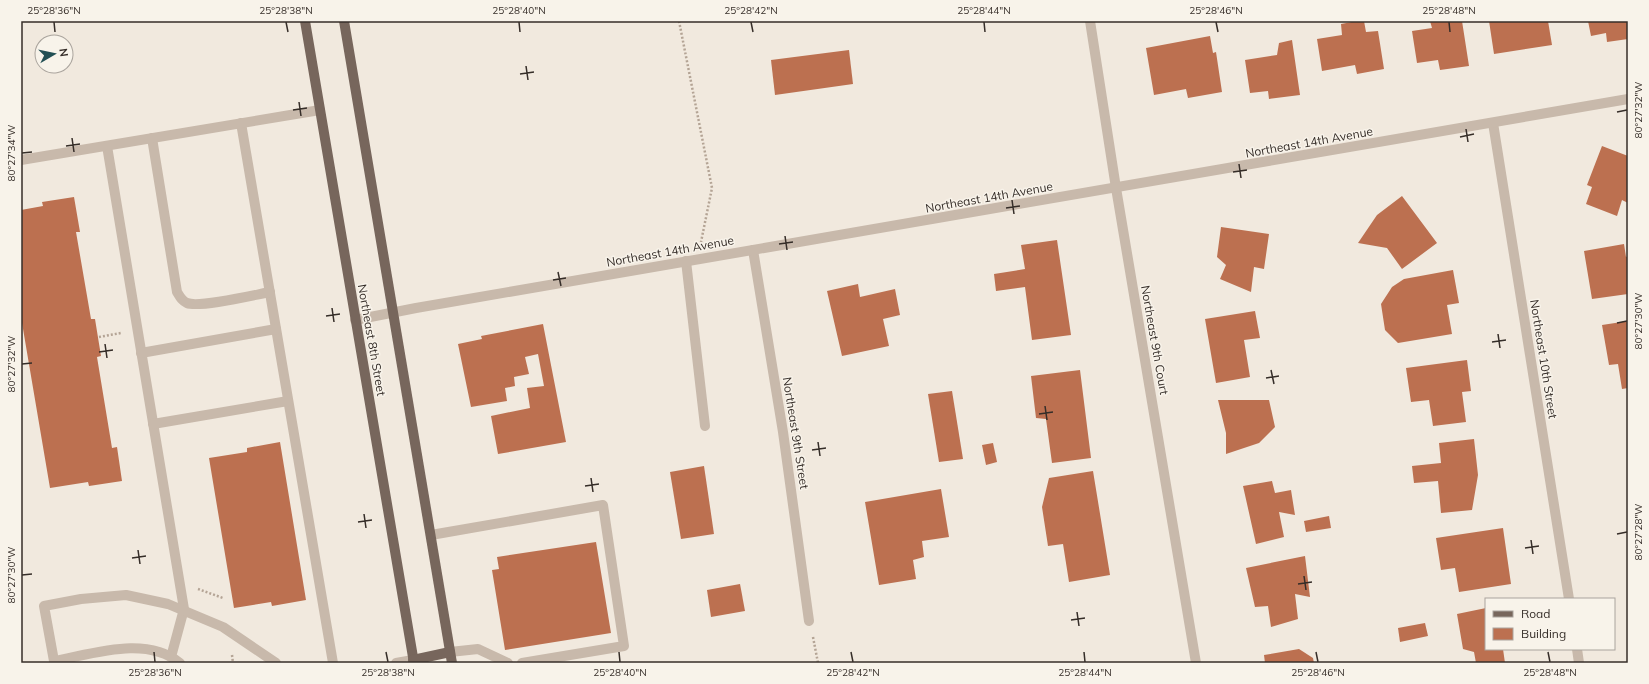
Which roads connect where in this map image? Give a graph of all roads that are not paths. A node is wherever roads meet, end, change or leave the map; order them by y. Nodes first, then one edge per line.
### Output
1 (306, 21) edge
2 (344, 21) edge
3 (1090, 21) edge
4 (1628, 99) edge
5 (320, 110) junction
6 (241, 123) junction
7 (1493, 123) junction
8 (152, 138) junction
9 (107, 146) junction
10 (21, 160) edge
11 (1116, 188) junction
12 (753, 250) junction
13 (686, 261) junction
14 (270, 292) junction
15 (393, 312) junction
16 (355, 320) junction
17 (276, 329) junction
18 (141, 353) junction
19 (288, 401) junction
20 (153, 424) junction
21 (705, 426) dead end
22 (431, 535) junction
23 (1569, 598) edge
24 (184, 609) junction
25 (809, 621) road end
26 (1577, 650) edge
27 (450, 652) junction
28 (171, 657) junction
29 (413, 661) edge
30 (180, 663) edge
31 (276, 663) edge
32 (333, 663) edge
33 (396, 663) edge
34 (452, 663) edge
35 (508, 663) edge
36 (522, 663) edge
37 (1196, 663) edge
38 (1580, 663) edge

1 - 5 main road, Northeast 8th Street
2 - 15 main road, Northeast 8th Street
3 - 11 street, Northeast 9th Court
4 - 7 street, Northeast 14th Avenue
5 - 6 street
5 - 16 main road, Northeast 8th Street
6 - 8 street
6 - 14 street
7 - 11 street, Northeast 14th Avenue
7 - 23 street, Northeast 10th Street
8 - 9 street
8 - 14 street
9 - 10 street
9 - 18 street
11 - 12 street, Northeast 14th Avenue
11 - 37 street, Northeast 9th Court
12 - 13 street, Northeast 14th Avenue
12 - 25 street, Northeast 9th Street
13 - 15 street, Northeast 14th Avenue
13 - 21 street
14 - 17 street
15 - 16 street, Northeast 14th Avenue
15 - 22 main road, Northeast 8th Street
16 - 29 main road, Northeast 8th Street
17 - 18 street
17 - 19 street
18 - 20 street
19 - 20 street
19 - 32 street
20 - 24 street
22 - 27 main road, Northeast 8th Street
22 - 36 street
24 - 28 street
24 - 28 street
24 - 31 street
26 - 38 street
27 - 29 main road
27 - 34 main road, Northeast 8th Street
27 - 35 street
28 - 30 street
29 - 33 street

